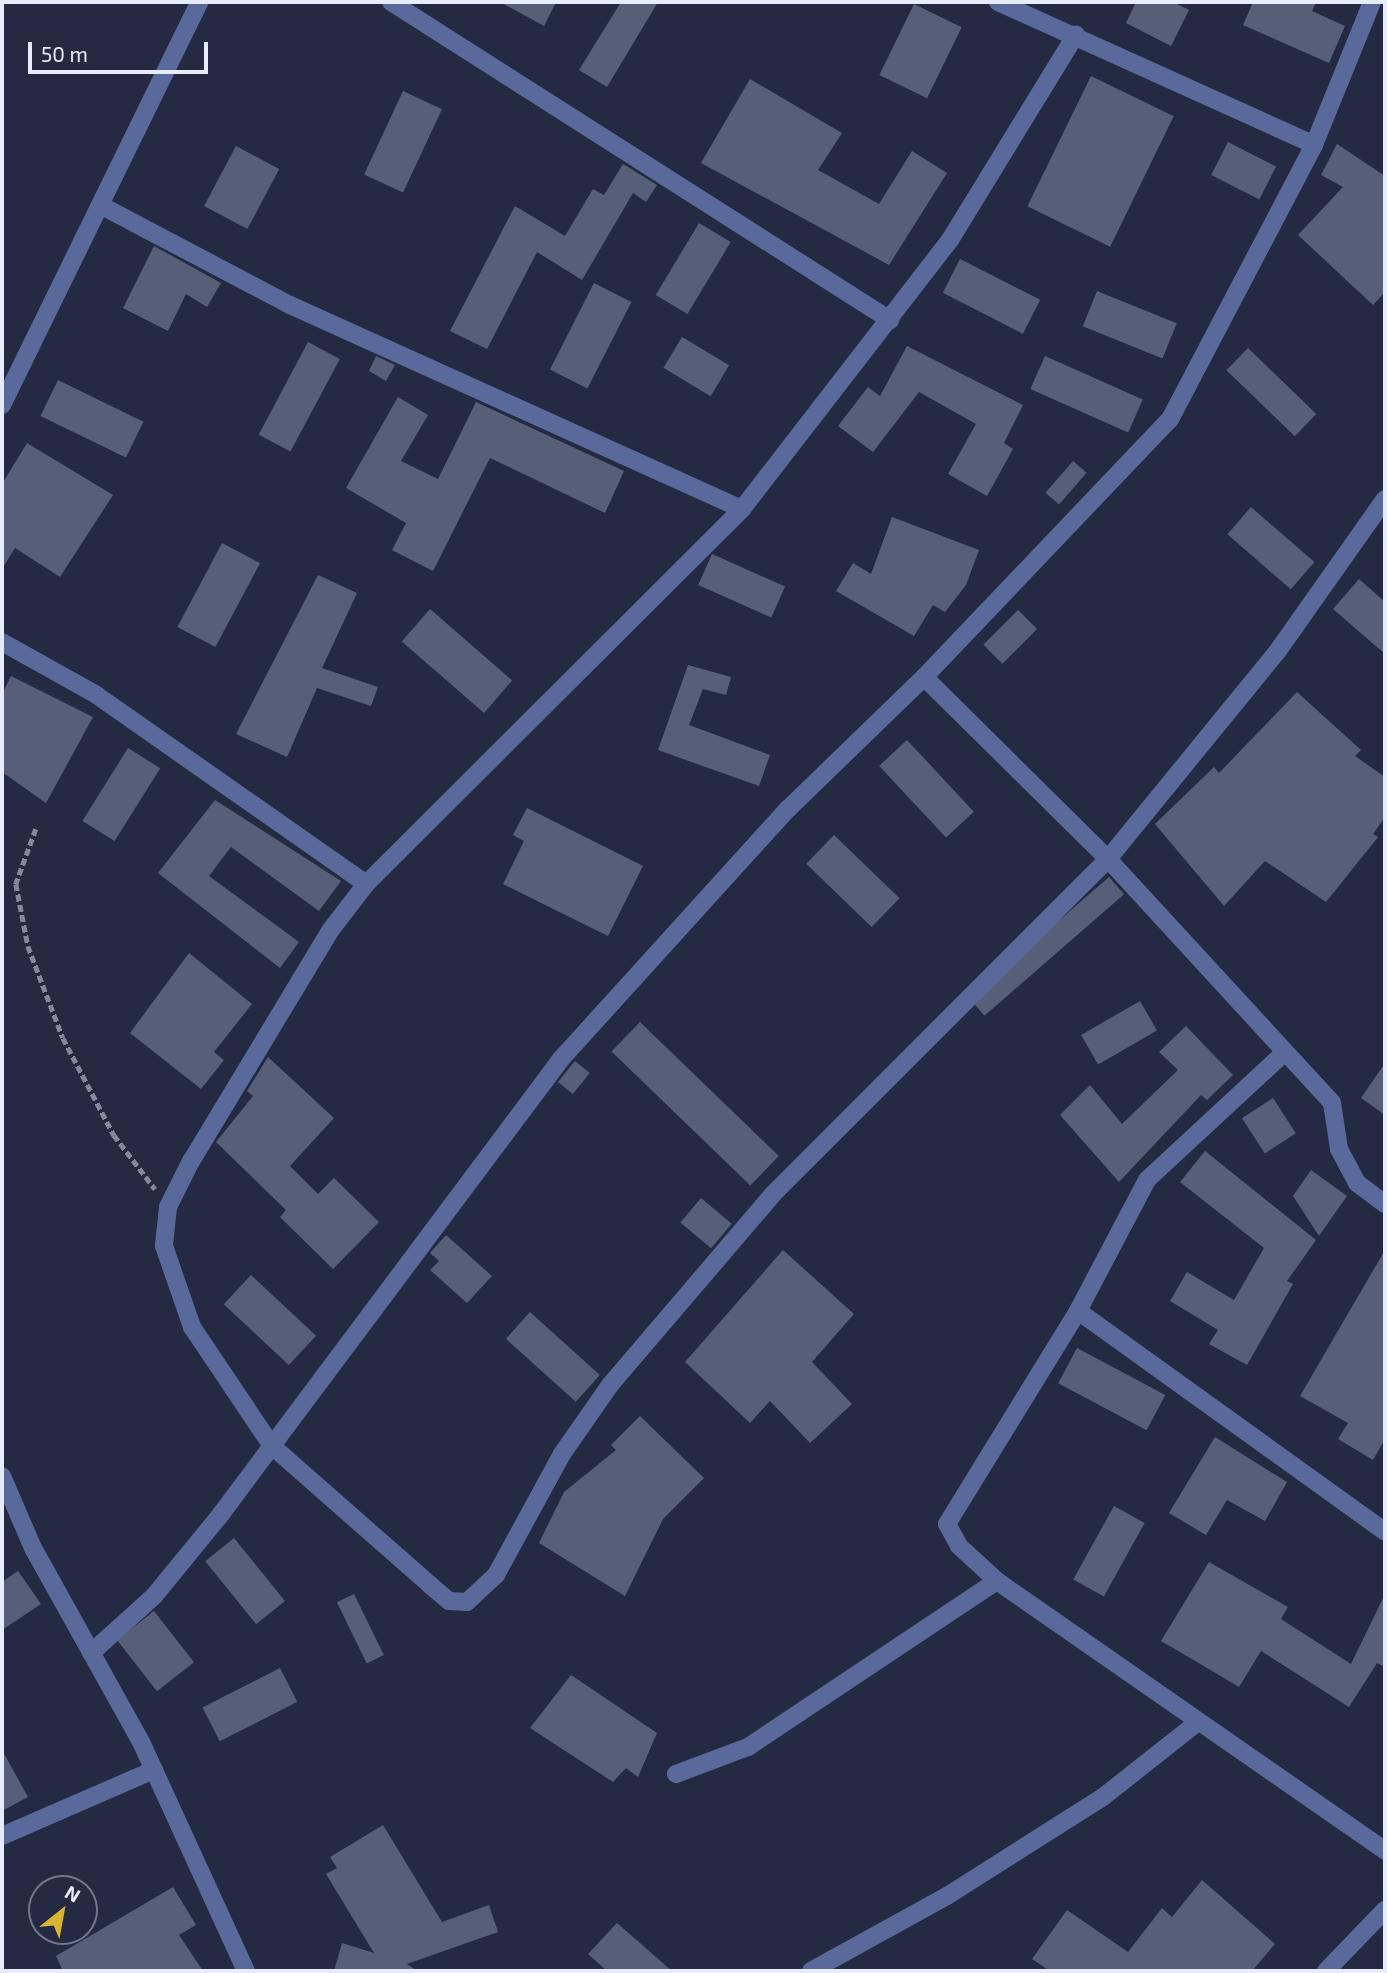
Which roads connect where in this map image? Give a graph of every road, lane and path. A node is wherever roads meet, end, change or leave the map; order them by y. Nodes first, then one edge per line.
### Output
1 (199, 2) edge
2 (391, 2) edge
3 (998, 2) edge
4 (1372, 2) edge
5 (1076, 34) junction
6 (1314, 145) junction
7 (102, 206) junction
8 (890, 320) junction
9 (2, 405) edge
10 (1385, 499) edge
11 (742, 509) junction
12 (2, 642) edge
13 (924, 677) junction
14 (36, 829) dead end
15 (1108, 859) junction
16 (366, 884) junction
17 (1285, 1052) junction
18 (1385, 1204) edge
19 (168, 1206) junction
20 (1078, 1311) junction
21 (272, 1446) junction
22 (2, 1476) edge
23 (1385, 1532) edge
24 (998, 1581) junction
25 (91, 1653) junction
26 (1198, 1722) junction
27 (154, 1770) junction
28 (676, 1774) dead end
29 (2, 1836) edge
30 (1385, 1851) edge
31 (1385, 1910) edge
32 (246, 1971) edge
33 (811, 1971) edge
34 (1326, 1971) edge

1 - 7 street
2 - 8 street
3 - 5 street
4 - 6 street
5 - 6 street
5 - 8 street
6 - 13 street
7 - 9 street
7 - 11 street
8 - 11 street
10 - 15 street
11 - 16 street
12 - 16 street
13 - 15 street
13 - 21 street
14 - 19 path
15 - 17 street
15 - 21 street
16 - 19 street
17 - 18 street
17 - 20 street
19 - 21 street
20 - 23 street
20 - 24 street
21 - 25 street
22 - 25 street
24 - 26 street
24 - 28 street
25 - 27 street
26 - 30 street
26 - 33 street
27 - 29 street
27 - 32 street
31 - 34 street

